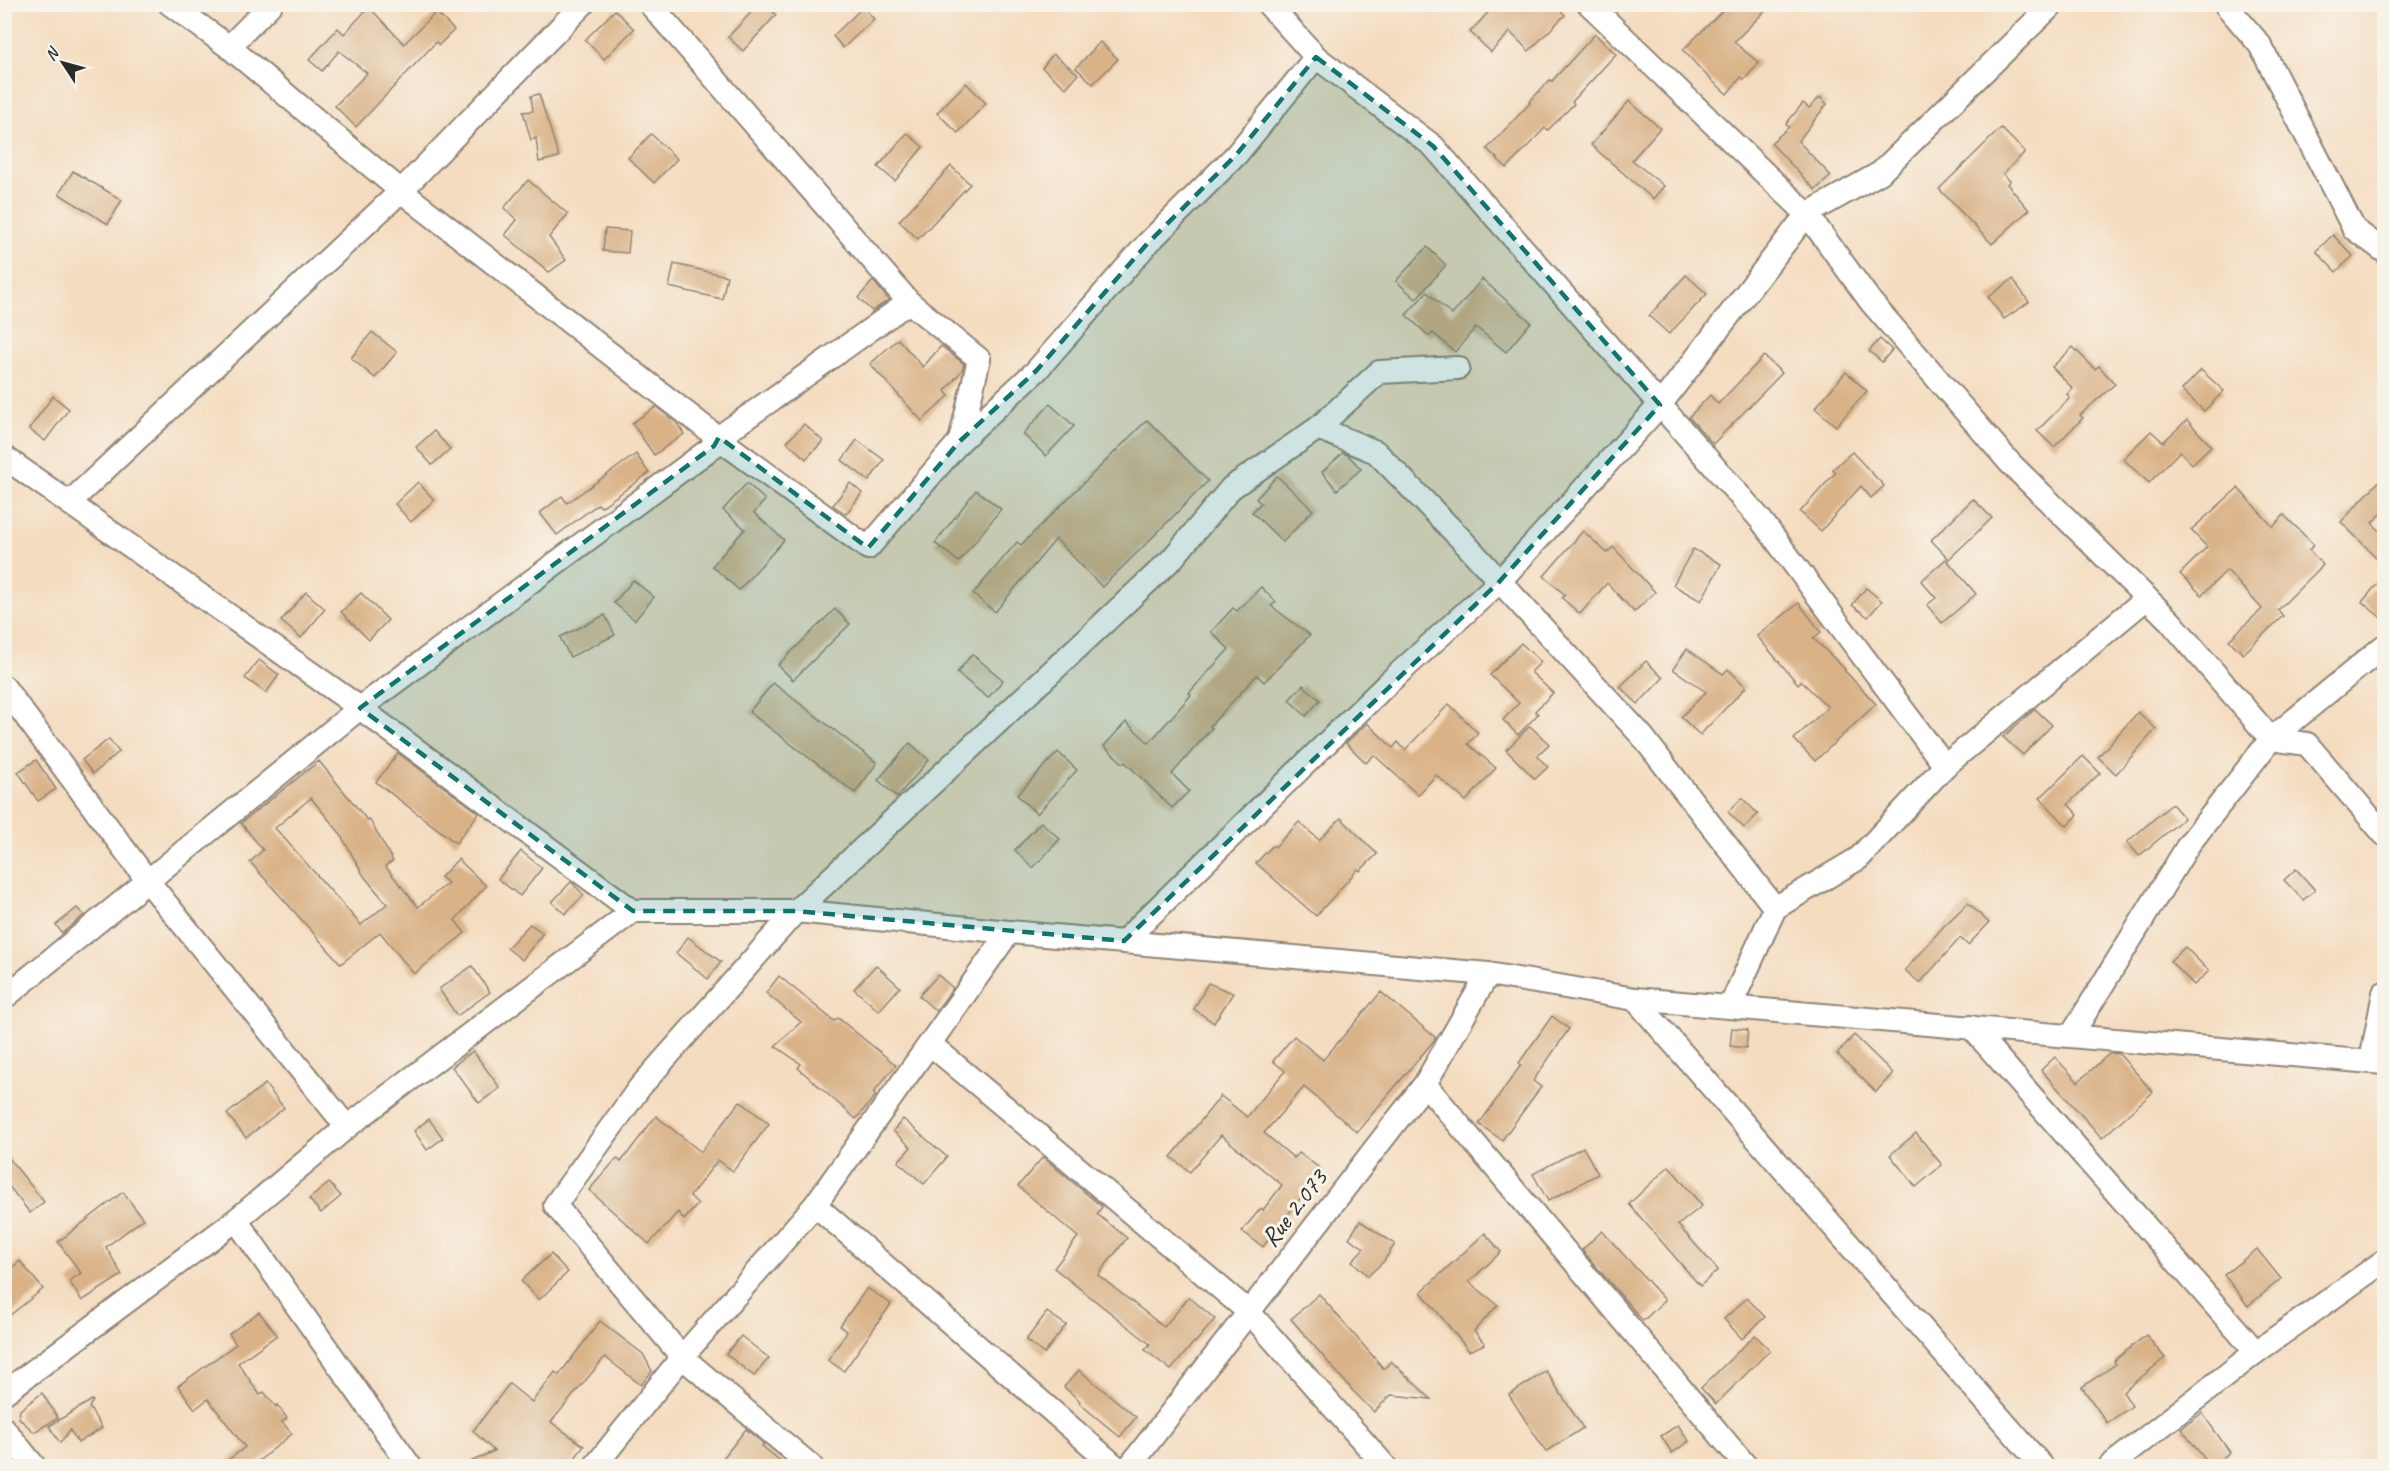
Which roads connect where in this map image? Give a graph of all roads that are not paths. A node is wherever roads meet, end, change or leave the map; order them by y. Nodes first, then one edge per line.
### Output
1 (170, 4) edge
2 (271, 4) edge
3 (583, 4) edge
4 (650, 4) edge
5 (1268, 4) edge
6 (1589, 4) edge
7 (2053, 4) edge
8 (2225, 4) edge
9 (229, 47) junction
10 (1316, 57) junction
11 (400, 191) junction
12 (1808, 214) junction
13 (2385, 251) edge
14 (909, 302) junction
15 (1458, 368) dead end
16 (1660, 405) junction
17 (1318, 428) junction
18 (719, 437) junction
19 (960, 441) junction
20 (4, 457) edge
21 (69, 503) junction
22 (1499, 582) junction
23 (2147, 598) junction
24 (2385, 646) edge
25 (4, 687) edge
26 (360, 708) junction
27 (2271, 739) junction
28 (1945, 766) junction
29 (2385, 834) edge
30 (147, 880) junction
31 (1774, 908) junction
32 (796, 910) junction
33 (633, 911) junction
34 (1009, 932) junction
35 (1124, 941) junction
36 (1488, 974) junction
37 (2385, 993) edge
38 (4, 998) edge
39 (1635, 999) junction
40 (1730, 1007) junction
41 (1971, 1027) junction
42 (2071, 1036) junction
43 (930, 1044) junction
44 (2378, 1062) edge
45 (1425, 1084) junction
46 (347, 1127) junction
47 (815, 1205) junction
48 (236, 1220) junction
49 (2385, 1261) edge
50 (1249, 1312) junction
51 (2256, 1352) junction
52 (682, 1357) junction
53 (4, 1393) edge
54 (4, 1430) edge
55 (34, 1467) edge
56 (410, 1467) edge
57 (595, 1467) edge
58 (812, 1467) edge
59 (1115, 1467) edge
60 (1130, 1467) edge
61 (1385, 1467) edge
62 (1746, 1467) edge
63 (2042, 1467) edge
64 (2110, 1467) edge

1 - 9 street
2 - 9 street
3 - 11 street
4 - 14 street
5 - 10 street
6 - 12 street
7 - 12 street
8 - 13 street
9 - 11 street
10 - 16 street
10 - 19 street
11 - 18 street
11 - 21 street
12 - 16 street
12 - 23 street
14 - 18 street
14 - 19 street
15 - 17 street
16 - 22 street
16 - 28 street
17 - 22 street
17 - 32 street
18 - 19 street
18 - 26 street
20 - 21 street
21 - 26 street
22 - 31 street
22 - 35 street
23 - 27 street
23 - 28 street
24 - 27 street
25 - 30 street
26 - 30 street
26 - 33 street
27 - 29 street
27 - 42 street
28 - 31 street
30 - 38 street
30 - 46 street
31 - 40 street
32 - 33 street
32 - 34 street
32 - 52 street
33 - 46 street
34 - 35 street
34 - 43 street
35 - 36 street
36 - 39 street
36 - 45 street, Rue 2.073
37 - 44 street
39 - 40 street
39 - 63 street
40 - 41 street
41 - 42 street
41 - 51 street
42 - 44 street
43 - 47 street
43 - 50 street
45 - 50 street, Rue 2.073
45 - 62 street
46 - 48 street
47 - 52 street
47 - 59 street
48 - 53 street
48 - 56 street
49 - 51 street
50 - 60 street, Rue 2.073
50 - 61 street
51 - 64 street
52 - 57 street
52 - 58 street
54 - 55 street

